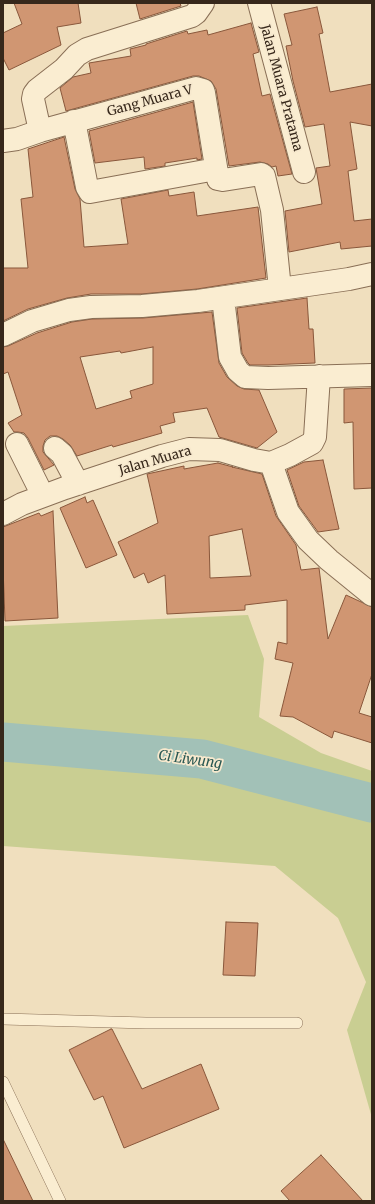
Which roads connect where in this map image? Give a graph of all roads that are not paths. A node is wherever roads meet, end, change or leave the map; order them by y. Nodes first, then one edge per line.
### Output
1 (203, 3) edge
2 (259, 3) edge
3 (74, 121) junction
4 (40, 131) junction
5 (3, 141) edge
6 (216, 169) junction
7 (304, 172) dead end
8 (372, 274) edge
9 (280, 289) junction
10 (223, 298) junction
11 (3, 335) edge
12 (372, 375) edge
13 (318, 376) junction
14 (17, 444) dead end
15 (55, 448) dead end
16 (271, 463) junction
17 (78, 484) junction
18 (43, 496) junction
19 (3, 514) edge
20 (372, 594) edge
21 (3, 1019) edge
22 (297, 1023) dead end
23 (3, 1082) edge
24 (60, 1201) edge

1 - 4 street
2 - 7 street, Jalan Muara Pratama
3 - 4 street, Gang Muara V
3 - 6 street
3 - 6 street, Gang Muara V
4 - 5 street, Gang Muara V
6 - 9 street
8 - 9 street
9 - 10 street
10 - 11 street
10 - 13 street
12 - 13 street
13 - 16 street
14 - 18 street
15 - 17 street
16 - 17 street, Jalan Muara
16 - 20 street
17 - 18 street, Jalan Muara
18 - 19 street, Jalan Muara
21 - 22 lane
23 - 24 lane

